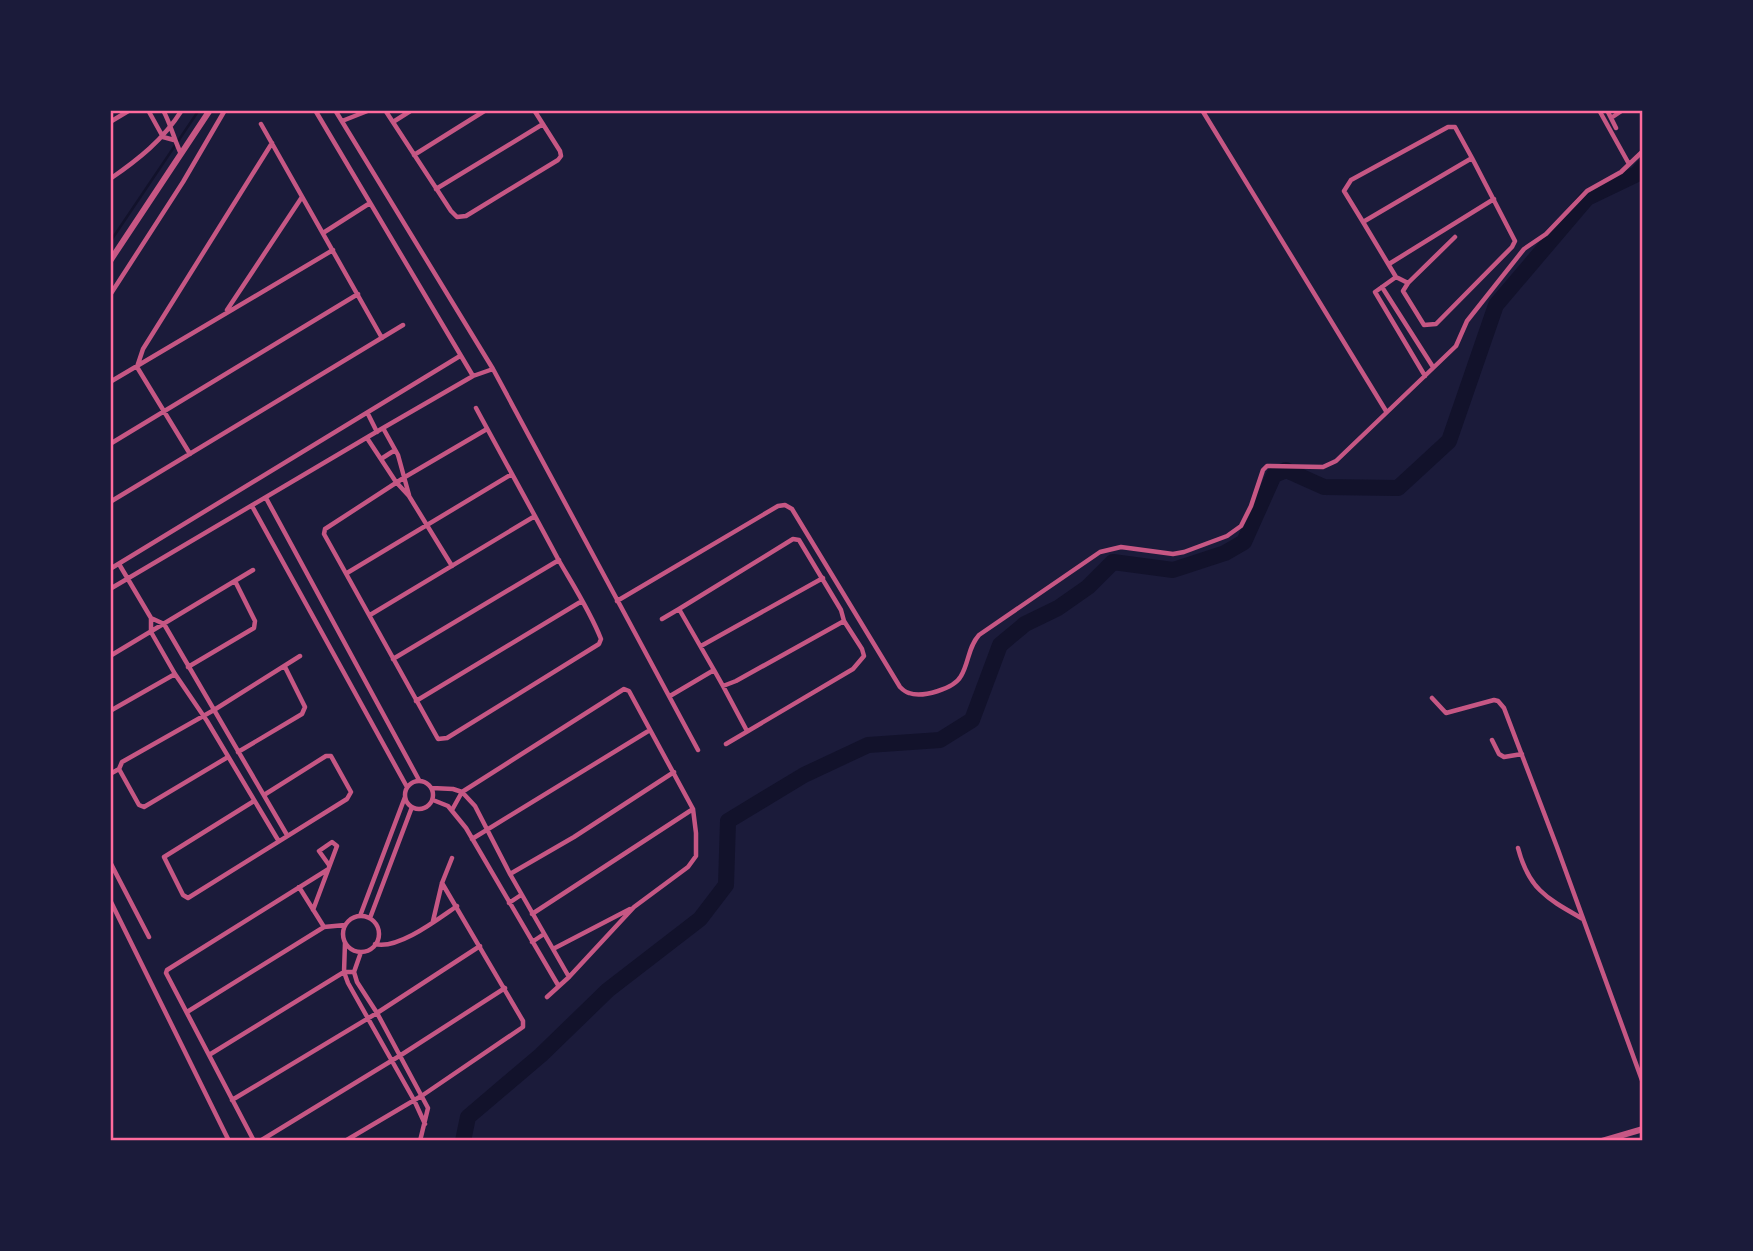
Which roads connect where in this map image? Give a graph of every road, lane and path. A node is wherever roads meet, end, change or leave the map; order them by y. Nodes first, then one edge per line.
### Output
1 (130, 110) edge
2 (148, 110) edge
3 (163, 110) edge
4 (182, 110) edge
5 (210, 110) edge
6 (225, 110) edge
7 (315, 110) edge
8 (335, 110) edge
9 (370, 110) edge
10 (385, 110) edge
11 (412, 110) edge
12 (486, 110) edge
13 (534, 110) edge
14 (1202, 110) edge
15 (1599, 110) edge
16 (1607, 110) edge
17 (1623, 110) edge
18 (1611, 118) junction
19 (342, 121) junction
20 (110, 122) edge
21 (393, 122) junction
22 (261, 124) dead end
23 (543, 124) junction
24 (172, 126) junction
25 (1616, 128) dead end
26 (163, 136) junction
27 (272, 143) junction
28 (177, 146) junction
29 (1643, 151) edge
30 (414, 155) junction
31 (1472, 158) junction
32 (1629, 164) junction
33 (110, 179) edge
34 (436, 188) junction
35 (302, 197) junction
36 (1494, 199) junction
37 (370, 204) junction
38 (1363, 222) junction
39 (323, 233) junction
40 (1455, 237) dead end
41 (332, 250) junction
42 (110, 261) edge
43 (1389, 264) junction
44 (1396, 277) junction
45 (1408, 283) junction
46 (1382, 286) junction
47 (358, 295) junction
48 (110, 296) edge
49 (225, 314) junction
50 (403, 325) dead end
51 (382, 338) junction
52 (460, 356) junction
53 (137, 366) junction
54 (1433, 367) junction
55 (493, 369) junction
56 (473, 376) junction
57 (1425, 376) junction
58 (110, 382) edge
59 (476, 408) dead end
60 (1386, 411) junction
61 (164, 412) junction
62 (368, 414) junction
63 (383, 428) junction
64 (487, 429) junction
65 (377, 432) junction
66 (367, 438) junction
67 (110, 444) edge
68 (395, 450) junction
69 (190, 454) junction
70 (381, 459) junction
71 (512, 474) junction
72 (405, 477) junction
73 (396, 482) junction
74 (409, 496) junction
75 (266, 498) junction
76 (110, 502) edge
77 (252, 505) junction
78 (535, 516) junction
79 (425, 525) junction
80 (559, 560) junction
81 (119, 564) junction
82 (452, 566) junction
83 (110, 569) edge
84 (253, 570) dead end
85 (347, 573) junction
86 (823, 578) junction
87 (128, 579) junction
88 (235, 581) junction
89 (110, 589) edge
90 (582, 601) junction
91 (617, 601) junction
92 (679, 609) junction
93 (370, 615) junction
94 (151, 618) junction
95 (662, 619) dead end
96 (844, 621) junction
97 (164, 624) junction
98 (151, 632) junction
99 (701, 646) junction
100 (110, 656) edge
101 (300, 656) dead end
102 (393, 659) junction
103 (188, 667) junction
104 (285, 667) junction
105 (715, 670) junction
106 (175, 674) junction
107 (723, 686) junction
108 (670, 696) junction
109 (1432, 698) dead end
110 (416, 701) junction
111 (214, 710) junction
112 (110, 711) edge
113 (204, 716) junction
114 (649, 730) junction
115 (747, 730) junction
116 (1492, 740) dead end
117 (726, 744) dead end
118 (698, 750) dead end
119 (238, 752) junction
120 (1522, 754) junction
121 (228, 757) junction
122 (119, 769) junction
123 (250, 772) junction
124 (674, 772) junction
125 (110, 774) edge
126 (240, 778) junction
127 (419, 780) junction
128 (407, 787) junction
129 (432, 788) junction
130 (462, 792) junction
131 (264, 795) junction
132 (405, 797) junction
133 (254, 800) junction
134 (433, 800) junction
135 (412, 807) junction
136 (693, 809) junction
137 (452, 810) junction
138 (486, 832) junction
139 (287, 835) junction
140 (472, 839) junction
141 (278, 840) junction
142 (1518, 848) dead end
143 (452, 858) dead end
144 (110, 862) edge
145 (328, 867) junction
146 (510, 874) junction
147 (442, 883) junction
148 (299, 887) junction
149 (521, 895) junction
150 (110, 900) edge
151 (509, 903) junction
152 (457, 906) junction
153 (634, 907) junction
154 (313, 910) junction
155 (532, 914) junction
156 (360, 916) junction
157 (370, 918) junction
158 (1584, 919) junction
159 (433, 922) junction
160 (345, 925) junction
161 (324, 927) junction
162 (544, 934) junction
163 (149, 937) dead end
164 (532, 942) junction
165 (345, 943) junction
166 (375, 944) junction
167 (480, 946) junction
168 (553, 949) junction
169 (361, 952) junction
170 (344, 972) junction
171 (354, 972) junction
172 (569, 977) junction
173 (558, 985) junction
174 (505, 988) junction
175 (547, 997) dead end
176 (187, 1012) junction
177 (377, 1013) junction
178 (369, 1018) junction
179 (209, 1055) junction
180 (401, 1055) junction
181 (392, 1060) junction
182 (1643, 1083) edge
183 (423, 1095) junction
184 (233, 1100) junction
185 (414, 1100) junction
186 (425, 1125) junction
187 (1643, 1129) edge
188 (229, 1141) edge
189 (254, 1141) edge
190 (260, 1141) edge
191 (345, 1141) edge
192 (420, 1141) edge
193 (1602, 1141) edge

1 - 20 street
2 - 26 street
3 - 24 street
4 - 24 street
5 - 28 street
6 - 48 street
7 - 37 street
8 - 19 street
9 - 19 street
10 - 21 street
11 - 21 street
12 - 30 street
13 - 23 street
14 - 60 street
15 - 32 street
16 - 18 street
17 - 18 street
18 - 25 street
19 - 55 street
21 - 30 street
22 - 27 street
23 - 34 street
23 - 34 street
24 - 26 street
24 - 28 street
26 - 28 street
26 - 33 street
27 - 35 street
27 - 53 street
28 - 42 street
29 - 32 street
30 - 34 street
31 - 36 street
31 - 38 street
31 - 38 street
32 - 54 street
35 - 39 street
35 - 49 street
36 - 43 street
36 - 45 street
37 - 39 street
37 - 52 street
38 - 43 street
39 - 41 street
40 - 45 street
41 - 47 street
41 - 49 street
43 - 44 street
44 - 45 street
44 - 46 street
46 - 54 street
46 - 57 street
47 - 51 street
47 - 61 street
49 - 53 street
50 - 51 street
51 - 69 street
52 - 56 street
52 - 62 street
53 - 58 street
53 - 61 street
54 - 57 street
55 - 56 street
55 - 91 street
56 - 63 street
57 - 60 street
59 - 64 street
60 - 91 street
61 - 67 street
61 - 69 street
62 - 65 street
62 - 81 street
63 - 65 street
63 - 68 street
64 - 71 street
64 - 72 street
65 - 66 street
66 - 70 street
66 - 75 street
68 - 70 street
68 - 72 street
69 - 76 street
70 - 73 street
71 - 78 street
71 - 79 street
72 - 73 street
72 - 74 street
73 - 74 street
73 - 85 street
74 - 79 street
75 - 77 street
75 - 127 street
77 - 87 street
77 - 128 street
78 - 80 street
78 - 82 street
79 - 82 street
79 - 85 street
80 - 90 street
80 - 102 street
81 - 83 street
81 - 87 street
82 - 93 street
84 - 88 street
85 - 93 street
86 - 92 street
86 - 96 street
86 - 99 street
87 - 89 street
87 - 94 street
88 - 97 street
88 - 103 street
90 - 110 street
90 - 110 street
91 - 108 street
92 - 95 street
92 - 99 street
93 - 102 street
94 - 97 street
94 - 98 street
96 - 107 street
96 - 115 street
97 - 98 street
97 - 103 street
98 - 100 street
98 - 106 street
99 - 105 street
101 - 104 street
102 - 110 street
103 - 111 street
104 - 111 street
104 - 119 street
105 - 107 street
105 - 108 street
106 - 112 street
106 - 113 street
107 - 115 street
108 - 118 street
109 - 120 street
111 - 113 street
111 - 119 street
113 - 121 street
113 - 122 street
114 - 124 street
114 - 130 street
114 - 138 street
115 - 117 street
116 - 120 street
119 - 123 street
120 - 158 street
121 - 122 street
121 - 126 street
122 - 125 street
123 - 126 street
123 - 131 street
124 - 136 street
124 - 146 street
126 - 133 street
127 - 128 street
127 - 129 street
128 - 132 street
129 - 130 street
129 - 134 street
130 - 137 street
130 - 138 street
131 - 139 street
131 - 139 street
132 - 135 street
132 - 156 street
133 - 141 street
133 - 141 street
134 - 135 street
134 - 137 street
135 - 157 street
136 - 153 street
136 - 155 street
137 - 140 street
138 - 140 street
138 - 146 street
139 - 141 street
140 - 151 street
142 - 158 street
143 - 147 street
144 - 163 street
145 - 145 street
145 - 148 street
145 - 154 street
146 - 149 street
147 - 152 street
147 - 159 street
148 - 154 street
148 - 176 street
149 - 151 street
149 - 155 street
150 - 188 street
151 - 164 street
152 - 159 street
152 - 167 street
153 - 168 street
153 - 172 street
154 - 161 street
155 - 162 street
156 - 157 street
156 - 160 street
157 - 166 street
158 - 182 street
159 - 166 street
160 - 161 street
160 - 165 street
161 - 176 street
162 - 164 street
162 - 168 street
164 - 173 street
165 - 169 street
165 - 170 street
166 - 169 street
167 - 174 street
167 - 177 street
168 - 172 street
169 - 171 street
170 - 171 street
170 - 178 street
170 - 179 street
171 - 177 street
172 - 173 street
173 - 175 street
174 - 180 street
174 - 183 street
176 - 179 street
177 - 178 street
177 - 180 street
178 - 181 street
178 - 184 street
179 - 184 street
180 - 181 street
180 - 183 street
181 - 185 street
181 - 190 street
183 - 185 street
183 - 186 street
184 - 189 street
185 - 186 street
185 - 191 street
186 - 192 street
187 - 193 street

